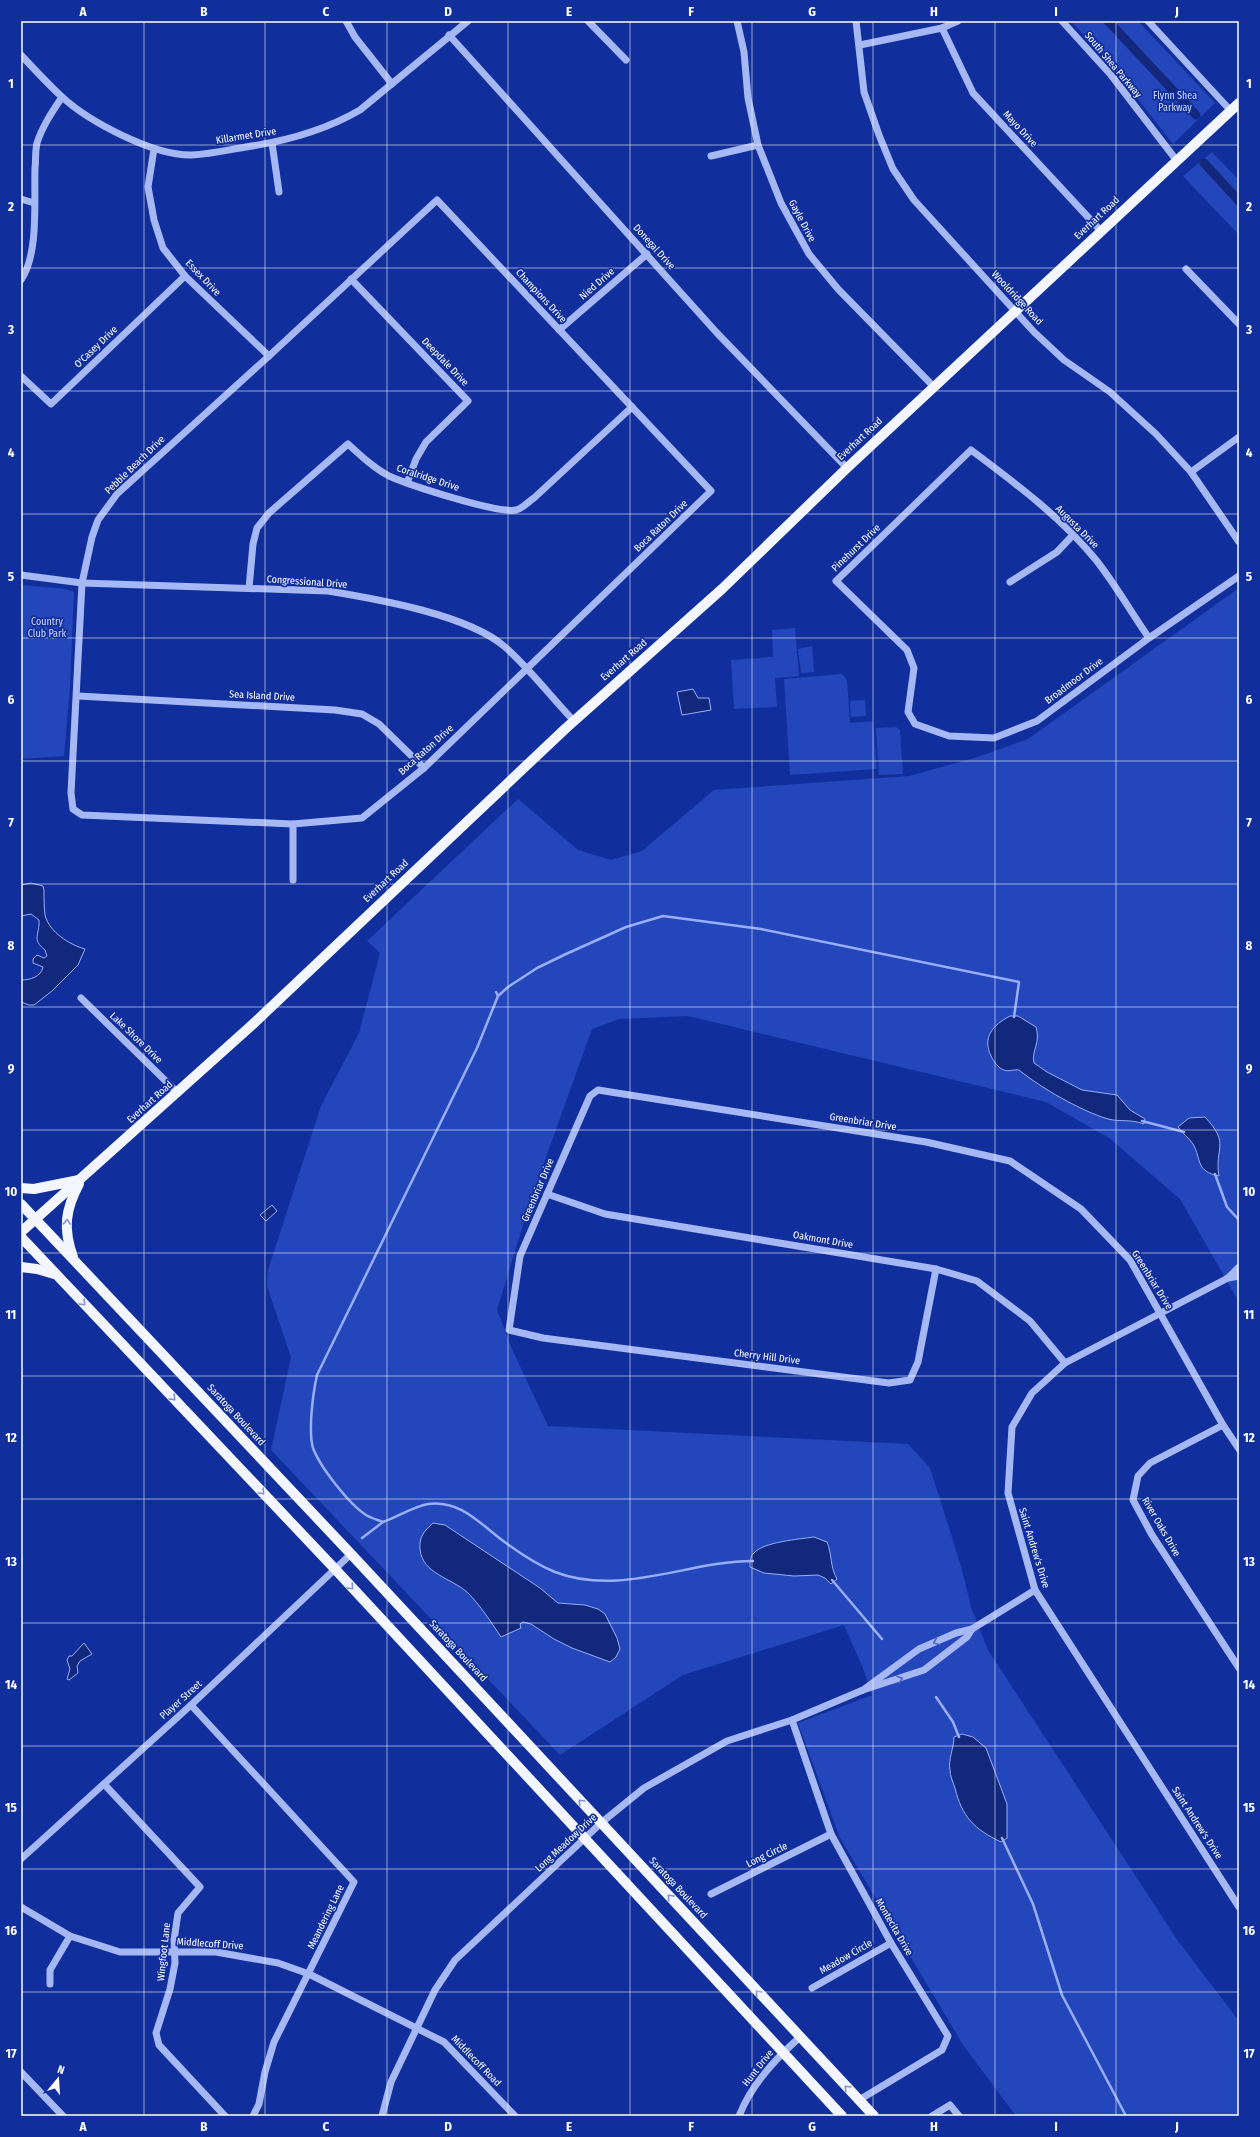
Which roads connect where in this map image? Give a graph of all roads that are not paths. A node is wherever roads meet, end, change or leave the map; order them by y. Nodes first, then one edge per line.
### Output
1 (346, 21) edge
2 (468, 21) edge
3 (588, 21) edge
4 (737, 21) edge
5 (856, 21) edge
6 (958, 21) edge
7 (1062, 21) edge
8 (1148, 21) edge
9 (942, 28) junction
10 (449, 35) junction
11 (860, 45) junction
12 (21, 55) edge
13 (626, 60) dead end
14 (392, 84) junction
15 (62, 97) junction
16 (1239, 103) edge
17 (1231, 111) junction
18 (272, 143) junction
19 (758, 145) junction
20 (154, 149) junction
21 (711, 156) dead end
22 (1177, 161) junction
23 (279, 192) dead end
24 (21, 199) edge
25 (34, 203) junction
26 (1100, 230) junction
27 (647, 254) junction
28 (1186, 269) dead end
29 (185, 276) junction
30 (21, 280) edge
31 (352, 280) junction
32 (1015, 311) junction
33 (1239, 324) edge
34 (560, 330) junction
35 (269, 356) junction
36 (21, 376) edge
37 (934, 387) junction
38 (632, 407) junction
39 (1239, 437) edge
40 (971, 450) joint
41 (847, 468) junction
42 (1191, 472) junction
43 (407, 483) junction
44 (711, 491) joint
45 (1073, 535) junction
46 (1239, 542) edge
47 (21, 575) edge
48 (1239, 576) edge
49 (1010, 582) dead end
50 (82, 583) junction
51 (249, 588) junction
52 (1149, 638) junction
53 (526, 669) junction
54 (78, 696) junction
55 (908, 712) joint
56 (574, 721) junction
57 (424, 768) junction
58 (73, 809) joint
59 (294, 824) junction
60 (293, 880) dead end
61 (81, 998) dead end
62 (178, 1093) junction
63 (81, 1179) junction
64 (21, 1188) edge
65 (547, 1194) junction
66 (21, 1204) edge
67 (35, 1220) junction
68 (21, 1232) edge
69 (21, 1237) edge
70 (74, 1260) junction
71 (21, 1267) edge
72 (1239, 1267) edge
73 (936, 1269) junction
74 (56, 1275) junction
75 (1239, 1276) edge
76 (1228, 1278) junction
77 (1162, 1313) junction
78 (509, 1330) joint
79 (1065, 1363) junction
80 (1223, 1425) junction
81 (1239, 1449) edge
82 (351, 1554) junction
83 (335, 1569) junction
84 (1035, 1590) junction
85 (972, 1629) junction
86 (1239, 1668) edge
87 (863, 1690) junction
88 (191, 1705) junction
89 (792, 1720) junction
90 (104, 1784) junction
91 (601, 1823) junction
92 (831, 1834) junction
93 (584, 1840) junction
94 (21, 1859) edge
95 (711, 1894) dead end
96 (21, 1907) edge
97 (1239, 1907) edge
98 (70, 1936) junction
99 (891, 1943) junction
100 (175, 1951) junction
101 (309, 1974) junction
102 (50, 1984) dead end
103 (812, 1988) dead end
104 (417, 2028) junction
105 (799, 2038) junction
106 (783, 2052) junction
107 (21, 2072) edge
108 (859, 2100) junction
109 (63, 2116) edge
110 (225, 2116) edge
111 (253, 2116) edge
112 (382, 2116) edge
113 (515, 2116) edge
114 (739, 2116) edge
115 (842, 2116) edge
116 (874, 2116) edge
117 (932, 2116) edge
118 (959, 2116) edge

1 - 14 street
2 - 10 street, Killarmet Drive
3 - 13 street
4 - 19 street, Gayle Drive
5 - 11 street, Wooldridge Road
6 - 9 street
7 - 22 street, South Shea Parkway
8 - 17 street
9 - 11 street
9 - 26 street, Mayo Drive
10 - 14 street, Killarmet Drive
10 - 27 street, Donegal Drive
11 - 32 street, Wooldridge Road
12 - 15 street, Killarmet Drive
14 - 18 street, Killarmet Drive
15 - 20 street, Killarmet Drive
15 - 25 street
16 - 17 main road, Everhart Road
17 - 22 main road, Everhart Road
18 - 20 street, Killarmet Drive
18 - 23 street
19 - 21 street
19 - 37 street, Gayle Drive
20 - 29 street, Essex Drive
22 - 26 main road, Everhart Road
24 - 25 street
25 - 30 street
26 - 32 main road, Everhart Road
27 - 34 street, Nied Drive
27 - 41 street, Donegal Drive
28 - 33 street
29 - 35 street, Essex Drive
29 - 36 street, O'Casey Drive
31 - 34 street, Champions Drive
31 - 35 street, Pebble Beach Drive
31 - 43 street, Deepdale Drive
32 - 37 main road, Everhart Road
32 - 42 street, Wooldridge Road
34 - 38 street, Champions Drive
35 - 50 street, Pebble Beach Drive
37 - 41 main road, Everhart Road
38 - 43 street, Coralridge Drive
38 - 44 street, Champions Drive
39 - 42 street
40 - 45 street, Augusta Drive
40 - 55 street, Pinehurst Drive
41 - 56 main road, Everhart Road
42 - 46 street, Wooldridge Road
43 - 51 street, Coralridge Drive
44 - 53 street, Boca Raton Drive
45 - 49 street
45 - 52 street, Augusta Drive
47 - 50 street, Congressional Drive
48 - 52 street, Broadmoor Drive
50 - 51 street, Congressional Drive
50 - 54 street, Pebble Beach Drive
51 - 53 street, Congressional Drive
52 - 55 street, Broadmoor Drive
53 - 56 street, Congressional Drive
53 - 57 street, Boca Raton Drive
54 - 57 street, Sea Island Drive
54 - 58 street, Pebble Beach Drive
56 - 62 main road, Everhart Road
57 - 59 street, Boca Raton Drive
58 - 59 street, Boca Raton Drive
59 - 60 street
61 - 62 street, Lake Shore Drive
62 - 63 main road, Everhart Road
63 - 64 main road
63 - 67 main road, Everhart Road
70 -> 63 main road
65 - 73 street, Oakmont Drive
65 - 77 street, Greenbriar Drive
65 - 78 street, Greenbriar Drive
66 - 67 main road, Saratoga Boulevard
67 - 68 main road, Everhart Road
67 - 70 main road, Saratoga Boulevard
69 - 74 main road
70 - 82 main road, Saratoga Boulevard
71 - 74 main road
72 - 76 street, Saint Andrew's Drive
73 - 78 street, Cherry Hill Drive
73 - 79 street, Oakmont Drive
74 -> 83 main road
75 - 76 street, Saint Andrew's Drive
76 - 77 street, Saint Andrew's Drive
77 - 79 street, Saint Andrew's Drive
77 - 80 street, Greenbriar Drive
79 - 84 street, Saint Andrew's Drive
80 - 81 street, Greenbriar Drive
80 - 86 street, River Oaks Drive
82 - 83 street, Player Street
91 -> 82 main road, Saratoga Boulevard
83 - 88 street, Player Street
83 -> 93 main road
84 - 85 street, Long Meadow Drive
84 - 97 street, Saint Andrew's Drive
85 -> 87 street, Long Meadow Drive
87 -> 85 street, Long Meadow Drive
87 - 89 street, Long Meadow Drive
88 - 90 street, Player Street
88 - 101 street, Meandering Lane
89 - 91 street, Long Meadow Drive
89 - 92 street, Montecita Drive
90 - 94 street, Player Street
90 - 100 street, Wingfoot Lane
91 - 93 street, Long Meadow Drive
105 -> 91 main road, Saratoga Boulevard
92 - 95 street, Long Circle
92 - 99 street, Montecita Drive
93 - 104 street, Long Meadow Drive
93 - 106 main road
96 - 98 street, Middlecoff Drive
98 - 100 street, Middlecoff Drive
98 - 102 street
99 - 103 street, Meadow Circle
99 - 108 street, Montecita Drive
100 - 101 street, Middlecoff Drive
100 - 110 street, Wingfoot Lane
101 - 104 street, Middlecoff Drive
101 - 111 street, Meandering Lane
104 - 112 street, Long Meadow Drive
104 - 113 street, Middlecoff Road
105 - 106 street, Hunt Drive
108 -> 105 main road, Saratoga Boulevard
106 - 114 street, Hunt Drive
106 - 115 main road
107 - 109 street
108 - 116 main road, Saratoga Boulevard
117 - 118 street

